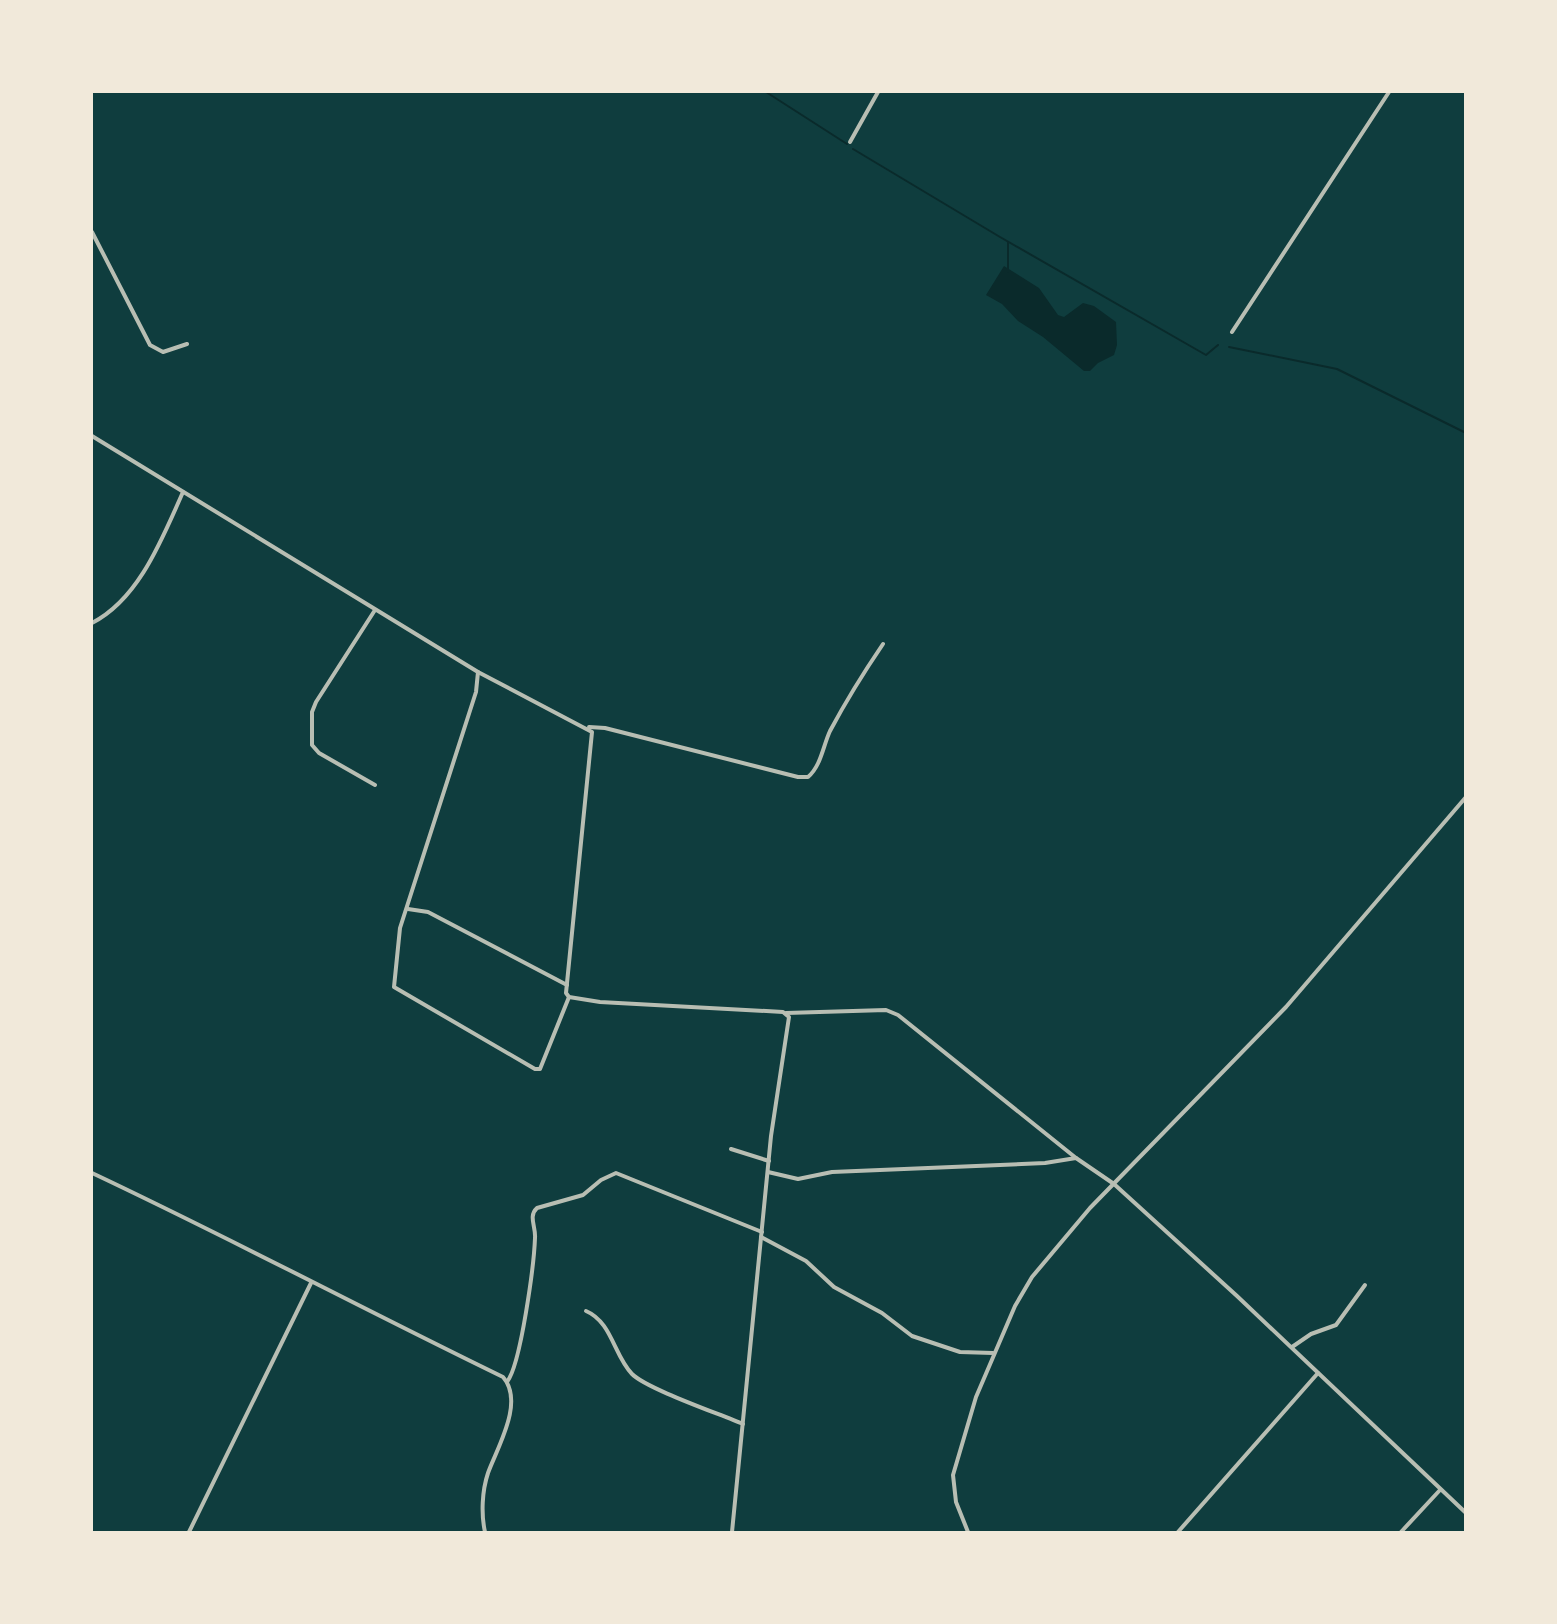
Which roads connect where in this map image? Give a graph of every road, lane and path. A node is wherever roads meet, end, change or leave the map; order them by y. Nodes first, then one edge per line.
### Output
1 (878, 92) edge
2 (1389, 92) edge
3 (850, 142) dead end
4 (92, 232) edge
5 (1232, 332) dead end
6 (187, 344) dead end
7 (92, 436) edge
8 (183, 492) junction
9 (375, 610) junction
10 (92, 623) edge
11 (883, 644) dead end
12 (478, 672) junction
13 (588, 727) junction
14 (375, 785) dead end
15 (1466, 797) edge
16 (408, 909) junction
17 (567, 985) junction
18 (569, 997) junction
19 (786, 1013) junction
20 (731, 1149) dead end
21 (1076, 1158) junction
22 (769, 1161) junction
23 (768, 1172) junction
24 (92, 1173) edge
25 (1114, 1184) junction
26 (762, 1232) junction
27 (761, 1238) junction
28 (311, 1283) junction
29 (1365, 1285) dead end
30 (586, 1311) dead end
31 (1292, 1347) junction
32 (993, 1353) junction
33 (1318, 1373) junction
34 (507, 1382) junction
35 (743, 1424) junction
36 (1440, 1490) junction
37 (1466, 1513) edge
38 (189, 1533) edge
39 (485, 1533) edge
40 (732, 1533) edge
41 (968, 1533) edge
42 (1178, 1533) edge
43 (1401, 1533) edge

1 - 3 street
2 - 5 street
4 - 6 street
7 - 8 street
8 - 9 street
8 - 10 street
9 - 12 street
9 - 14 street
11 - 13 street
12 - 13 street
12 - 16 street
13 - 17 street
15 - 25 street
16 - 17 street
16 - 18 street
17 - 18 street
18 - 19 street
19 - 21 street
19 - 22 street
20 - 22 street
21 - 23 street
21 - 25 street
22 - 23 street
23 - 26 street
24 - 28 street
25 - 31 street
25 - 32 street
26 - 27 street
26 - 34 street
27 - 32 street
27 - 35 street
28 - 34 street
28 - 38 street
29 - 31 street
30 - 35 street
31 - 33 street
32 - 41 street
33 - 36 street
33 - 42 street
34 - 39 street
35 - 40 street
36 - 37 street
36 - 43 street

